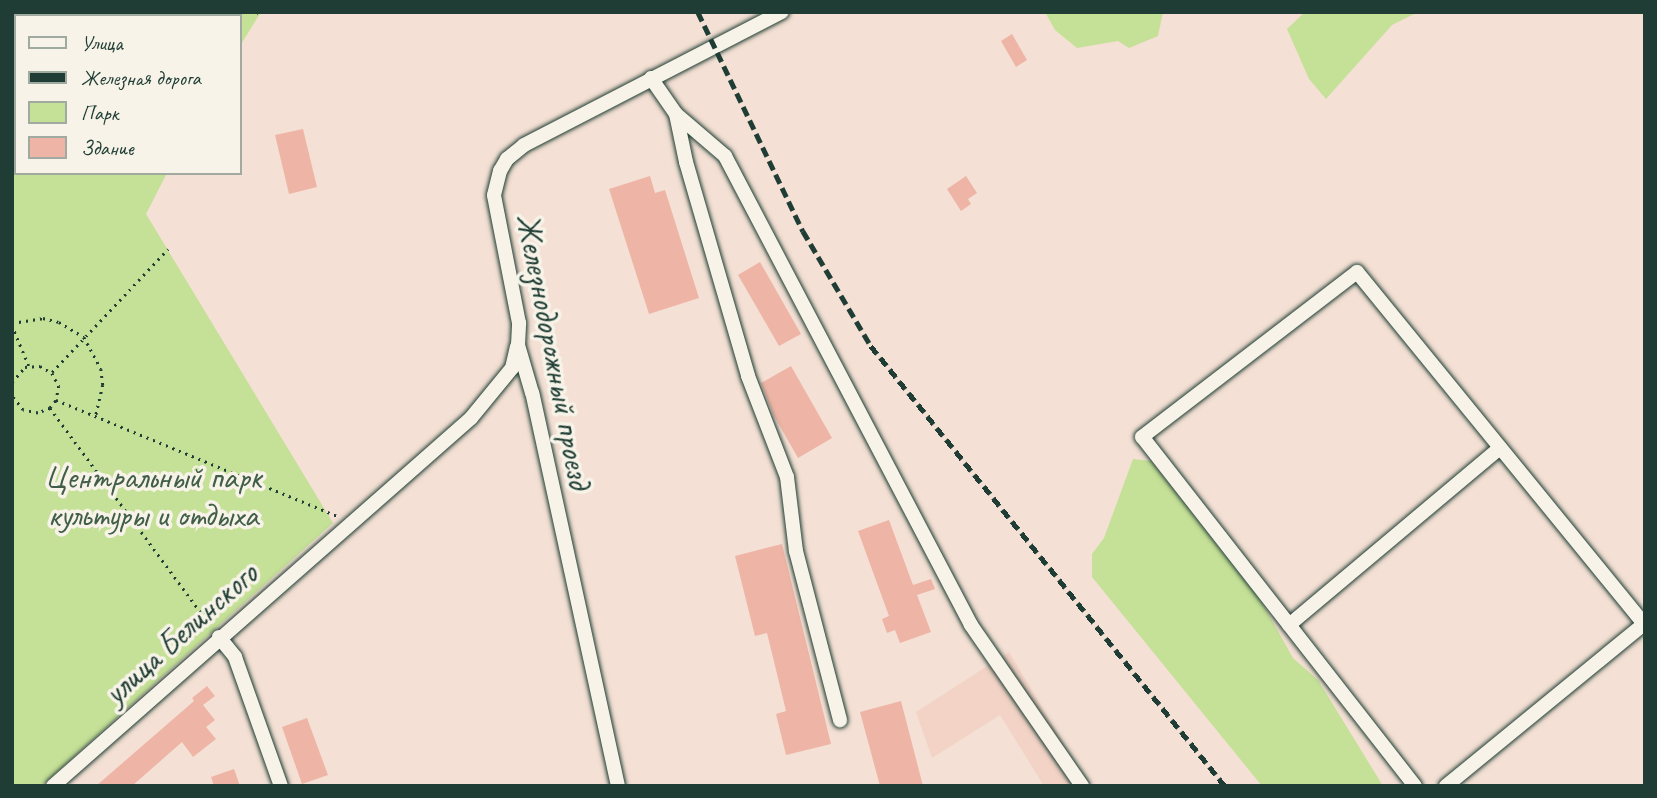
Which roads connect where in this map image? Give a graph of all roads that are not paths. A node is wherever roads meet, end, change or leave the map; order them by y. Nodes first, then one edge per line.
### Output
1 (782, 12) edge
2 (651, 78) junction
3 (676, 114) junction
4 (518, 345) junction
5 (1500, 448) junction
6 (1289, 625) junction
7 (1645, 625) edge
8 (219, 638) junction
9 (840, 720) dead end
10 (53, 786) edge
11 (281, 786) edge
12 (618, 786) edge
13 (1082, 786) edge
14 (1415, 786) edge
15 (1446, 786) edge

1 - 2 street, Железнодорожный проезд
2 - 3 street
2 - 4 street, Железнодорожный проезд
3 - 9 street
3 - 13 street
4 - 8 street, улица Белинского
4 - 12 street, Железнодорожный проезд
5 - 6 street
5 - 6 street
5 - 7 street
6 - 14 street
7 - 15 street
8 - 10 street, улица Белинского
8 - 11 street

